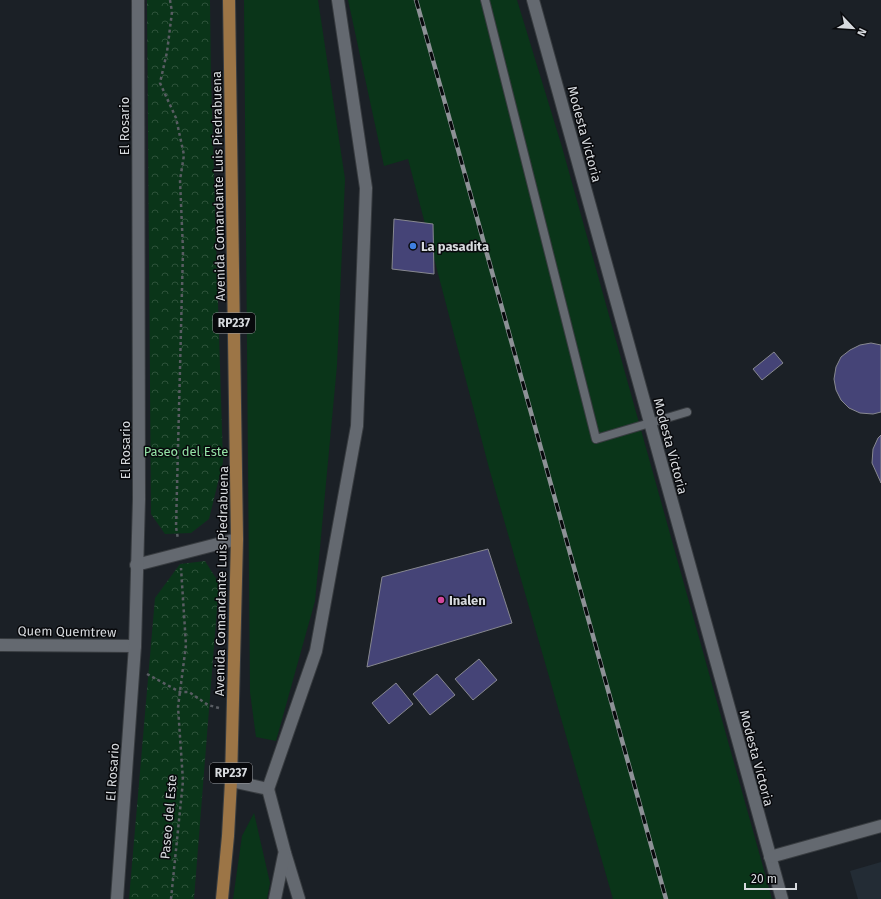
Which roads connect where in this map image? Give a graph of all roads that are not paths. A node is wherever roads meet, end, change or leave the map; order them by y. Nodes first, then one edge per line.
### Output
1 (138, 0) edge
2 (230, 0) edge
3 (338, 0) edge
4 (485, 0) edge
5 (533, 0) edge
6 (687, 412) dead end
7 (650, 423) junction
8 (238, 539) junction
9 (136, 565) junction
10 (0, 645) edge
11 (134, 646) junction
12 (231, 781) junction
13 (268, 789) junction
14 (881, 826) edge
15 (285, 853) junction
16 (770, 857) junction
17 (117, 899) edge
18 (222, 899) edge
19 (275, 899) edge
20 (299, 899) edge
21 (782, 899) edge

1 - 9 street, El Rosario
2 - 8 main road, Avenida Comandante Luis Piedrabuena / RP237
3 - 13 street
4 - 7 lane
5 - 7 street, Modesta Victoria
6 - 7 lane
7 - 16 street, Modesta Victoria
8 - 9 street
8 - 12 main road, Avenida Comandante Luis Piedrabuena / RP237
9 - 11 street, El Rosario
10 - 11 street, Quem Quemtrew
11 - 17 street, El Rosario
12 - 13 street
12 - 18 main road, Avenida Comandante Luis Piedrabuena / RP237
13 - 15 street
14 - 16 street
15 - 19 street
15 - 20 street
16 - 21 street, Modesta Victoria

